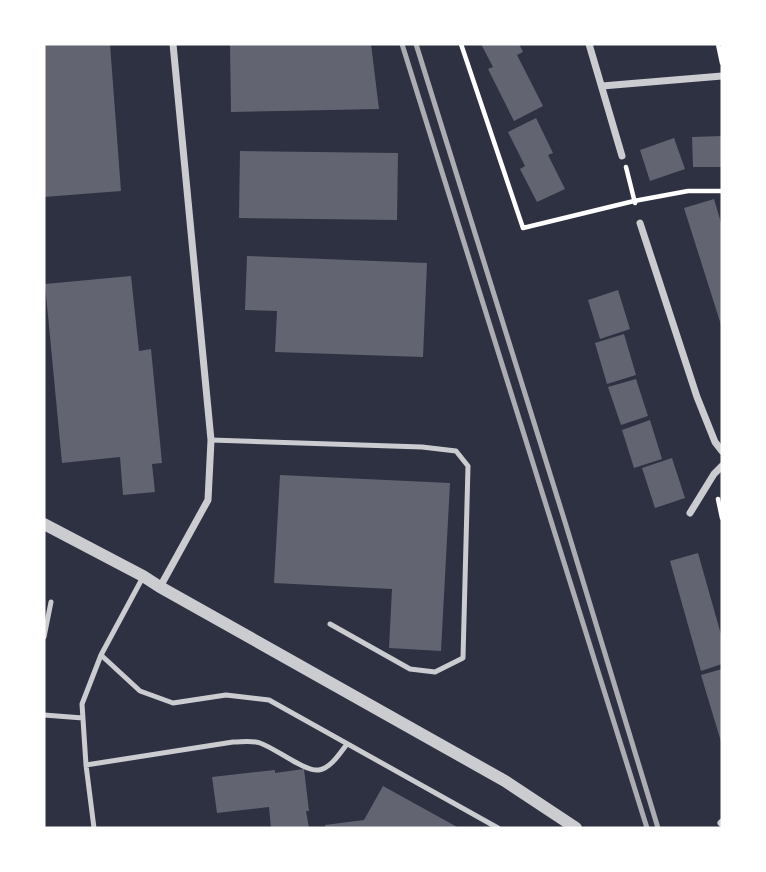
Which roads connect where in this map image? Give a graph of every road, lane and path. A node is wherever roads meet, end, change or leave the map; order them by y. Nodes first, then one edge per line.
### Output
1 (173, 44) edge
2 (461, 44) edge
3 (589, 44) edge
4 (718, 44) edge
5 (722, 64) edge
6 (722, 76) edge
7 (602, 86) junction
8 (622, 156) joint
9 (722, 191) edge
10 (634, 201) junction
11 (639, 223) joint
12 (211, 440) junction
13 (722, 452) edge
14 (722, 466) edge
15 (690, 513) dead end
16 (44, 524) edge
17 (143, 576) junction
18 (160, 587) junction
19 (51, 602) dead end
20 (331, 624) dead end
21 (44, 636) edge
22 (101, 655) junction
23 (44, 715) edge
24 (83, 718) junction
25 (347, 744) junction
26 (86, 765) junction
27 (94, 828) edge
28 (498, 828) edge
29 (576, 828) edge

1 - 12 street
2 - 10 path
3 - 7 street
4 - 5 path
6 - 7 street
7 - 8 street
8 - 10 path
9 - 10 path
10 - 11 path
11 - 13 street
12 - 18 street
12 - 20 lane
14 - 15 street
16 - 17 street
17 - 18 street
17 - 22 lane
18 - 29 street
19 - 21 lane
22 - 24 lane
22 - 25 lane
23 - 24 lane
24 - 26 lane
25 - 26 lane
25 - 28 lane
26 - 27 lane

